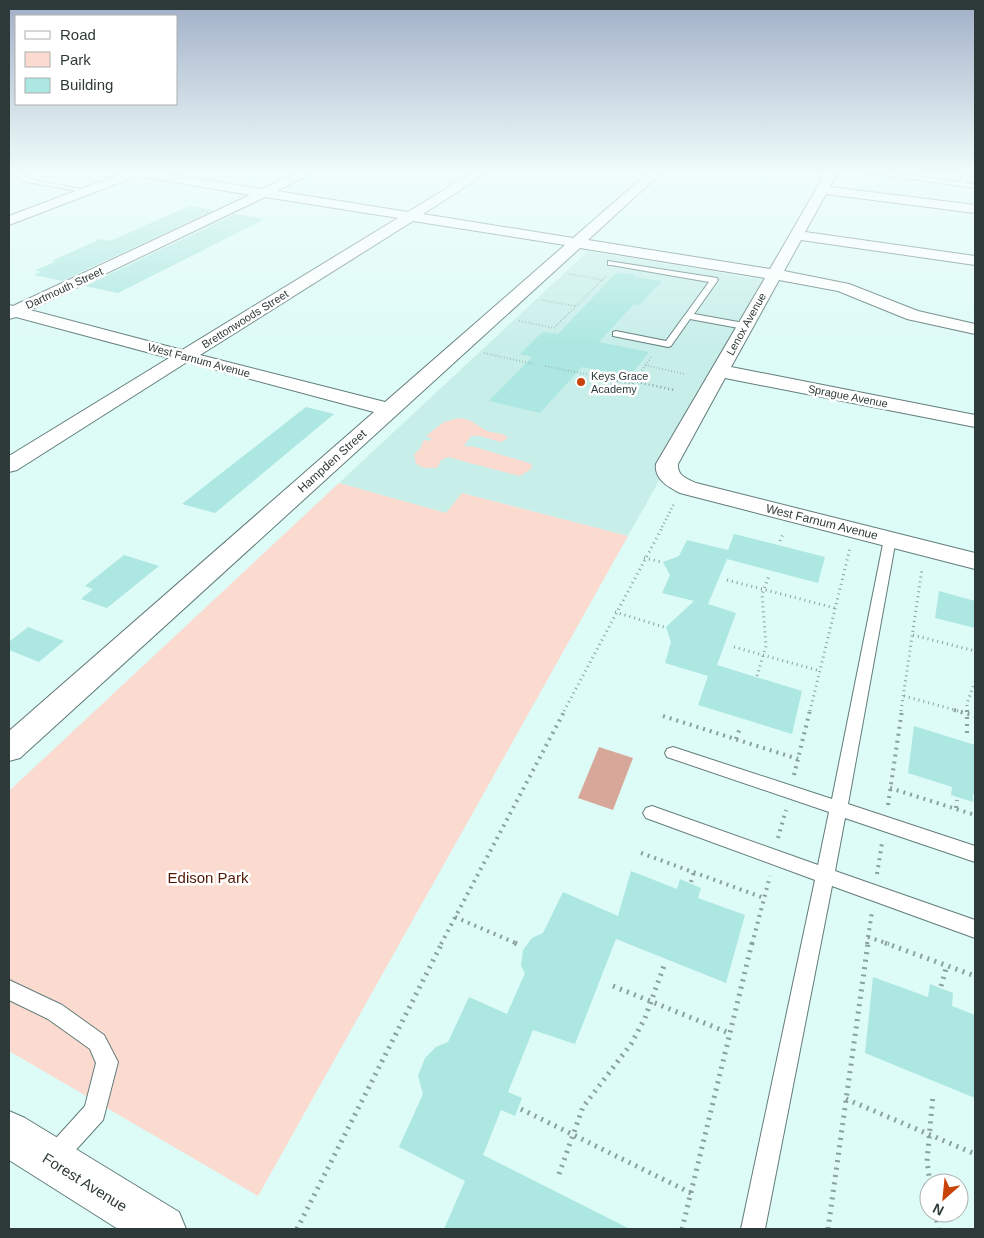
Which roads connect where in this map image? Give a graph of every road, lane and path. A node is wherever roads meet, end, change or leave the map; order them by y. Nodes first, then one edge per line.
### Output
1 (186, 230) edge
2 (388, 230) edge
3 (495, 230) edge
4 (591, 230) edge
5 (800, 230) edge
6 (797, 235) junction
7 (576, 243) junction
8 (659, 256) junction
9 (975, 261) edge
10 (611, 263) dead end
11 (647, 268) junction
12 (610, 272) dead end
13 (561, 273) dead end
14 (774, 274) junction
15 (602, 280) junction
16 (534, 299) dead end
17 (576, 307) junction
18 (10, 312) edge
19 (689, 316) junction
20 (511, 319) dead end
21 (744, 326) junction
22 (975, 329) edge
23 (616, 334) dead end
24 (476, 352) dead end
25 (654, 353) dead end
26 (184, 356) junction
27 (534, 364) dead end
28 (645, 365) junction
29 (545, 366) dead end
30 (720, 371) junction
31 (684, 374) dead end
32 (633, 381) junction
33 (674, 390) dead end
34 (390, 410) junction
35 (975, 422) edge
36 (9, 465) edge
37 (674, 489) junction
38 (890, 539) junction
39 (851, 546) dead end
40 (644, 558) junction
41 (975, 561) edge
42 (662, 562) dead end
43 (923, 566) dead end
44 (769, 576) dead end
45 (727, 580) dead end
46 (764, 589) junction
47 (835, 608) junction
48 (615, 612) junction
49 (664, 627) dead end
50 (913, 635) junction
51 (734, 646) dead end
52 (975, 651) edge
53 (764, 655) junction
54 (820, 671) junction
55 (757, 676) dead end
56 (975, 682) edge
57 (904, 696) junction
58 (968, 714) junction
59 (663, 716) dead end
60 (975, 716) edge
61 (740, 728) dead end
62 (967, 735) dead end
63 (736, 739) junction
64 (9, 749) edge
65 (673, 753) dead end
66 (798, 759) junction
67 (792, 782) dead end
68 (890, 788) junction
69 (957, 800) dead end
70 (788, 803) dead end
71 (956, 808) junction
72 (838, 810) junction
73 (652, 812) dead end
74 (887, 813) dead end
75 (975, 815) edge
76 (884, 834) dead end
77 (776, 846) dead end
78 (641, 853) dead end
79 (975, 854) edge
80 (772, 870) dead end
81 (694, 872) junction
82 (825, 874) junction
83 (876, 881) dead end
84 (691, 882) dead end
85 (764, 898) junction
86 (872, 906) dead end
87 (455, 916) junction
88 (975, 929) edge
89 (868, 937) junction
90 (519, 945) dead end
91 (665, 963) dead end
92 (947, 965) junction
93 (975, 976) edge
94 (614, 986) dead end
95 (941, 986) dead end
96 (9, 990) edge
97 (651, 1001) junction
98 (729, 1033) junction
99 (934, 1095) dead end
100 (846, 1099) junction
101 (521, 1109) dead end
102 (9, 1134) edge
103 (573, 1134) junction
104 (930, 1134) junction
105 (975, 1154) edge
106 (51, 1160) junction
107 (929, 1173) edge
108 (559, 1174) dead end
109 (691, 1193) junction
110 (162, 1229) edge
111 (297, 1229) edge
112 (682, 1229) edge
113 (753, 1229) edge
114 (828, 1229) edge

1 - 18 street, Dartmouth Street
2 - 26 street, Brettonwoods Street
3 - 7 street
4 - 7 street, Hampden Street
5 - 6 street, Lenox Avenue
6 - 9 street
6 - 14 street, Lenox Avenue
7 - 8 street
7 - 34 street, Hampden Street
8 - 11 lane
8 - 14 street
10 - 11 lane
11 - 19 lane
12 - 15 path
13 - 15 path
14 - 21 street, Lenox Avenue
14 - 22 street
15 - 17 path
16 - 17 path
17 - 20 path
18 - 26 street, West Farnum Avenue
19 - 21 lane
19 - 23 lane
21 - 30 street, Lenox Avenue
24 - 27 path
25 - 28 path
26 - 34 street, West Farnum Avenue
26 - 36 street, Brettonwoods Street
28 - 31 path
28 - 32 path
29 - 32 path
30 - 35 street, Sprague Avenue
30 - 37 street, Lenox Avenue
32 - 33 path
34 - 64 street, Hampden Street
37 - 38 street, West Farnum Avenue
37 - 40 path
38 - 41 street, West Farnum Avenue
38 - 72 lane
39 - 47 path
40 - 42 path
40 - 48 path
43 - 50 path
44 - 46 path
45 - 46 path
46 - 47 path
46 - 53 path
47 - 54 path
48 - 49 path
48 - 87 path
50 - 52 path
50 - 57 path
51 - 53 path
53 - 54 path
53 - 55 path
54 - 66 path
56 - 58 path
57 - 58 path
57 - 68 path
58 - 60 path
58 - 62 path
59 - 63 path
61 - 63 path
63 - 66 path
65 - 72 lane
66 - 67 path
68 - 71 path
68 - 74 path
69 - 71 path
70 - 77 path
71 - 75 path
72 - 79 lane
72 - 82 lane
73 - 82 lane
76 - 83 path
78 - 81 path
80 - 85 path
81 - 84 path
81 - 85 path
82 - 88 lane
82 - 113 lane
85 - 98 path
86 - 89 path
87 - 90 path
87 - 111 path
89 - 92 path
89 - 100 path
91 - 97 path
92 - 93 path
92 - 95 path
94 - 97 path
96 - 106 lane
97 - 98 path
97 - 103 path
98 - 109 path
99 - 104 path
100 - 104 path
100 - 114 path
101 - 103 path
102 - 106 street, Forest Avenue
103 - 108 path
103 - 109 path
104 - 105 path
104 - 107 path
106 - 110 street, Forest Avenue
109 - 112 path

